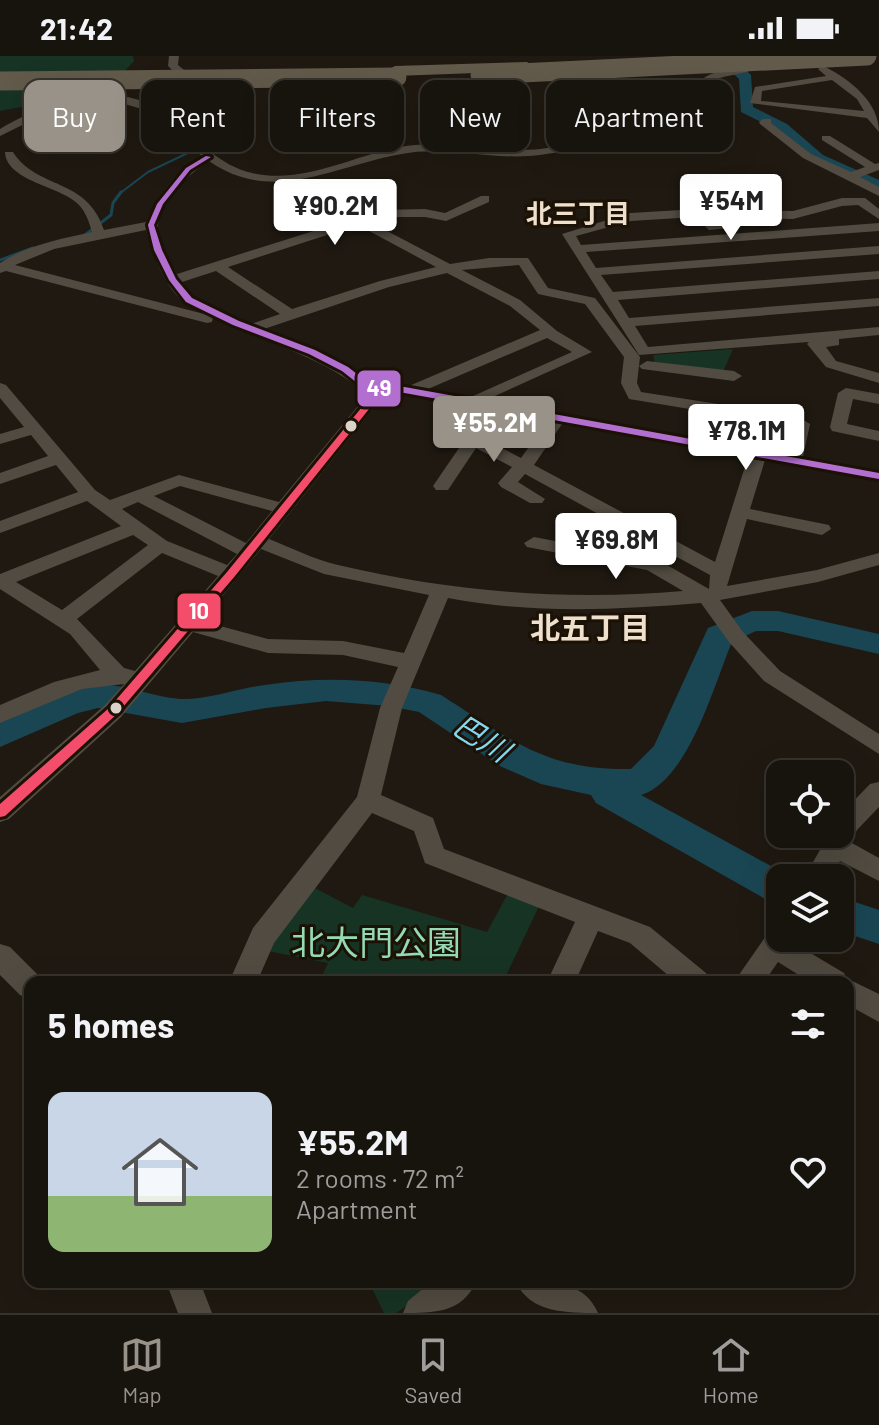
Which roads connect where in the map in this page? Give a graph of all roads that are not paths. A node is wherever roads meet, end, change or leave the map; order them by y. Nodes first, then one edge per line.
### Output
1 (174, 56) edge
2 (801, 56) edge
3 (867, 56) edge
4 (751, 62) edge
5 (848, 62) dead end
6 (817, 65) junction
7 (478, 72) junction
8 (0, 74) edge
9 (396, 74) junction
10 (835, 77) junction
11 (191, 80) edge
12 (0, 81) edge
13 (788, 86) junction
14 (141, 104) edge
15 (776, 115) junction
16 (873, 115) junction
17 (879, 129) edge
18 (0, 133) edge
19 (826, 138) dead end
20 (203, 152) edge
21 (9, 154) dead end
22 (208, 157) junction
23 (876, 167) edge
24 (855, 175) junction
25 (879, 192) edge
26 (485, 199) dead end
27 (879, 215) edge
28 (357, 220) junction
29 (151, 225) junction
30 (709, 226) junction
31 (879, 227) edge
32 (99, 235) junction
33 (720, 238) junction
34 (577, 249) junction
35 (879, 250) edge
36 (739, 261) junction
37 (2, 266) edge
38 (218, 266) junction
39 (448, 270) junction
40 (592, 272) junction
41 (879, 275) edge
42 (173, 280) junction
43 (760, 284) junction
44 (607, 297) junction
45 (879, 302) edge
46 (782, 310) junction
47 (291, 315) junction
48 (624, 323) junction
49 (242, 326) junction
50 (879, 331) edge
51 (548, 332) junction
52 (806, 338) junction
53 (879, 338) edge
54 (724, 345) junction
55 (823, 354) junction
56 (645, 359) junction
57 (701, 372) junction
58 (875, 375) edge
59 (734, 376) dead end
60 (0, 388) edge
61 (369, 388) junction
62 (411, 391) junction
63 (726, 398) dead end
64 (879, 399) edge
65 (475, 402) junction
66 (496, 406) junction
67 (628, 412) junction
68 (744, 413) dead end
69 (558, 417) junction
70 (802, 424) dead end
71 (35, 429) junction
72 (879, 436) edge
73 (0, 439) edge
74 (475, 440) junction
75 (758, 454) junction
76 (60, 458) junction
77 (794, 460) junction
78 (524, 465) junction
79 (879, 476) edge
80 (0, 479) edge
81 (442, 486) dead end
82 (89, 494) junction
83 (139, 496) junction
84 (536, 499) dead end
85 (107, 508) junction
86 (284, 509) junction
87 (740, 512) junction
88 (0, 527) edge
89 (133, 528) junction
90 (822, 529) dead end
91 (534, 543) dead end
92 (160, 545) junction
93 (253, 547) junction
94 (879, 559) edge
95 (721, 573) junction
96 (231, 574) junction
97 (1, 581) edge
98 (441, 590) junction
99 (710, 595) junction
100 (62, 620) junction
101 (189, 624) junction
102 (407, 672) junction
103 (131, 679) junction
104 (0, 715) edge
105 (879, 745) edge
106 (879, 791) edge
107 (368, 800) junction
108 (0, 812) edge
109 (854, 817) edge
110 (839, 848) edge
111 (879, 870) edge
112 (591, 915) junction
113 (770, 952) edge
114 (791, 952) edge
115 (0, 956) edge
116 (246, 976) edge
117 (564, 976) edge
118 (689, 976) edge
119 (752, 976) edge
120 (825, 976) edge
121 (24, 980) edge
122 (854, 994) edge
123 (879, 1009) edge
124 (185, 1288) edge
125 (451, 1288) edge
126 (542, 1288) edge
127 (195, 1313) edge
128 (420, 1313) edge
129 (581, 1313) edge

1 - 11 street
2 - 6 street
3 - 7 highway, bridge
4 - 6 street
4 - 7 highway, bridge
4 - 22 street
5 - 6 street
6 - 10 street
7 - 9 highway
8 - 9 highway
9 - 12 highway, bridge
10 - 13 street
10 - 16 street
13 - 15 street
13 - 15 street
14 - 18 street
15 - 16 street
15 - 24 street
16 - 17 street
19 - 23 street
20 - 22 street
21 - 32 street
22 - 29 street
23 - 24 street
24 - 25 street
26 - 28 street
27 - 30 street
28 - 38 street
28 - 39 street
29 - 32 street
29 - 42 street
30 - 33 street
30 - 34 street
31 - 33 street
32 - 37 street
33 - 34 street
33 - 36 street
34 - 40 street
35 - 36 street
36 - 40 street
36 - 43 street
37 - 49 street
38 - 42 street
38 - 47 street
39 - 47 street
39 - 51 street
39 - 67 street
40 - 44 street
41 - 43 street
42 - 49 street
43 - 44 street
43 - 46 street
44 - 48 street
45 - 46 street
46 - 48 street
46 - 52 street
47 - 49 street
48 - 56 street
49 - 61 street
50 - 52 street
51 - 62 street
51 - 65 street
52 - 54 street
53 - 55 street
54 - 55 street
54 - 56 street
55 - 58 street
56 - 57 street
56 - 67 street
57 - 59 street
57 - 63 street
60 - 71 street
61 - 62 street
61 - 86 street
62 - 65 street
64 - 72 street
65 - 66 street
66 - 69 street
66 - 74 street
67 - 68 street
67 - 69 street
67 - 75 street
69 - 78 street
70 - 77 street
71 - 73 street
71 - 76 street
74 - 78 street
74 - 81 street
75 - 77 street
75 - 87 street
76 - 80 street
76 - 82 street
77 - 79 street
78 - 84 street
78 - 95 street
82 - 85 street
82 - 88 street
83 - 85 street
83 - 86 street
83 - 93 street
85 - 89 street
86 - 93 street
87 - 90 street
87 - 95 street
89 - 92 street
89 - 97 street
91 - 99 street
92 - 96 street
92 - 100 street
93 - 96 street
93 - 98 street
94 - 99 street
95 - 99 street
96 - 101 street
97 - 100 street
98 - 99 street
98 - 102 street
99 - 105 street
100 - 103 street
101 - 102 street
101 - 103 street
102 - 107 street
103 - 104 street
103 - 108 street
106 - 109 street
107 - 112 street
107 - 116 street
110 - 111 street
112 - 117 street
112 - 118 street
113 - 119 street
114 - 120 street
115 - 121 street
122 - 123 street
124 - 127 street
125 - 128 street
126 - 129 street

